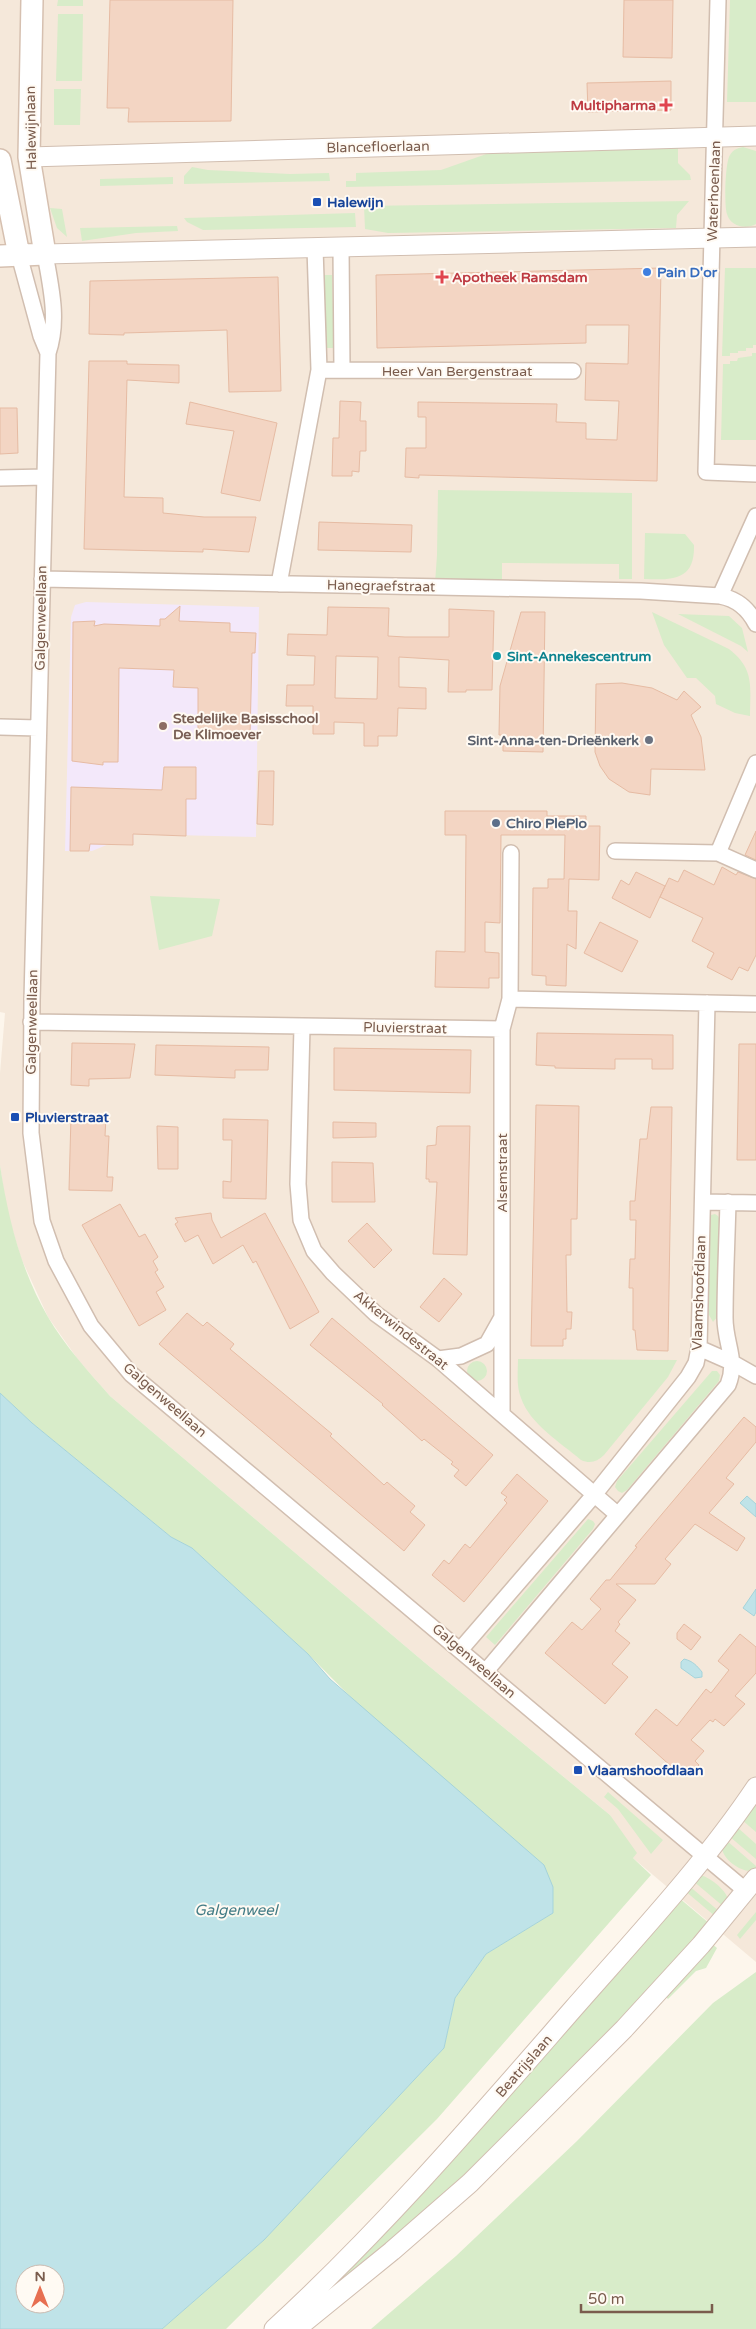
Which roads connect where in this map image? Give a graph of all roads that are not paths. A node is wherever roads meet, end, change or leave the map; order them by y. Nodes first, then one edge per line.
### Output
1 (32, 0) edge
2 (718, 0) edge
3 (756, 136) edge
4 (715, 137) junction
5 (28, 157) junction
6 (0, 159) edge
7 (756, 237) edge
8 (712, 238) junction
9 (341, 247) junction
10 (315, 248) junction
11 (45, 254) junction
12 (10, 255) edge
13 (48, 353) junction
14 (320, 370) junction
15 (342, 370) junction
16 (573, 371) dead end
17 (756, 474) edge
18 (44, 477) junction
19 (0, 478) edge
20 (756, 516) edge
21 (42, 579) junction
22 (279, 584) junction
23 (720, 596) junction
24 (756, 624) edge
25 (0, 728) edge
26 (38, 728) junction
27 (756, 763) edge
28 (616, 851) dead end
29 (511, 853) dead end
30 (718, 853) junction
31 (756, 870) edge
32 (510, 999) junction
33 (707, 1003) junction
34 (756, 1004) edge
35 (31, 1022) junction
36 (302, 1027) junction
37 (502, 1029) junction
38 (703, 1202) junction
39 (728, 1202) junction
40 (756, 1203) edge
41 (502, 1318) junction
42 (699, 1348) junction
43 (438, 1359) junction
44 (733, 1363) junction
45 (756, 1376) edge
46 (502, 1413) junction
47 (594, 1495) junction
48 (618, 1515) junction
49 (461, 1649) junction
50 (486, 1672) junction
51 (756, 1787) edge
52 (704, 1856) junction
53 (750, 1884) edge
54 (274, 2329) edge
55 (296, 2329) edge

1 - 5 main road, Halewijnlaan
2 - 4 street, Waterhoenlaan
3 - 4 street, Blancefloerlaan
4 - 5 street, Blancefloerlaan
4 - 8 street, Waterhoenlaan
5 - 6 main road, Blancefloerlaan
5 - 11 main road, Halewijnlaan
6 - 12 main road
7 - 8 street
8 - 9 street
8 - 17 street, Waterhoenlaan
9 - 10 street
9 - 15 street
10 - 11 street
10 - 14 street
11 - 12 main road
11 - 13 street, Galgenweellaan
12 - 13 street, Galgenweellaan
13 - 18 street, Galgenweellaan
14 - 15 street, Heer Van Bergenstraat
14 - 22 street
15 - 16 street, Heer Van Bergenstraat
18 - 19 street
18 - 21 street, Galgenweellaan
20 - 23 street
21 - 22 street, Hanegraefstraat
21 - 26 street, Galgenweellaan
22 - 23 street, Hanegraefstraat
23 - 24 street, Hanegraefstraat
25 - 26 street
26 - 35 street, Galgenweellaan
27 - 30 street
28 - 30 street
29 - 32 street
30 - 31 street
32 - 33 street
32 - 37 street
33 - 34 street
33 - 38 street, Vlaamshoofdlaan
35 - 36 street, Pluvierstraat
35 - 49 street, Galgenweellaan
36 - 37 street, Pluvierstraat
36 - 43 street, Akkerwindestraat
37 - 41 street, Alsemstraat
38 - 39 street
38 - 42 street, Vlaamshoofdlaan
39 - 40 street
39 - 44 street, Vlaamshoofdlaan
41 - 43 street, Alsemstraat
41 - 46 street, Alsemstraat
42 - 44 street
42 - 47 street, Vlaamshoofdlaan
43 - 46 street, Akkerwindestraat
44 - 45 street
44 - 48 street
46 - 47 street, Akkerwindestraat
47 - 48 street, Akkerwindestraat
47 - 49 street, Vlaamshoofdlaan
48 - 50 street
49 - 50 street, Galgenweellaan
50 - 52 street, Galgenweellaan
51 - 52 street, Beatrijslaan
52 - 53 street, Galgenweellaan
52 - 54 street, Beatrijslaan
53 - 55 street

